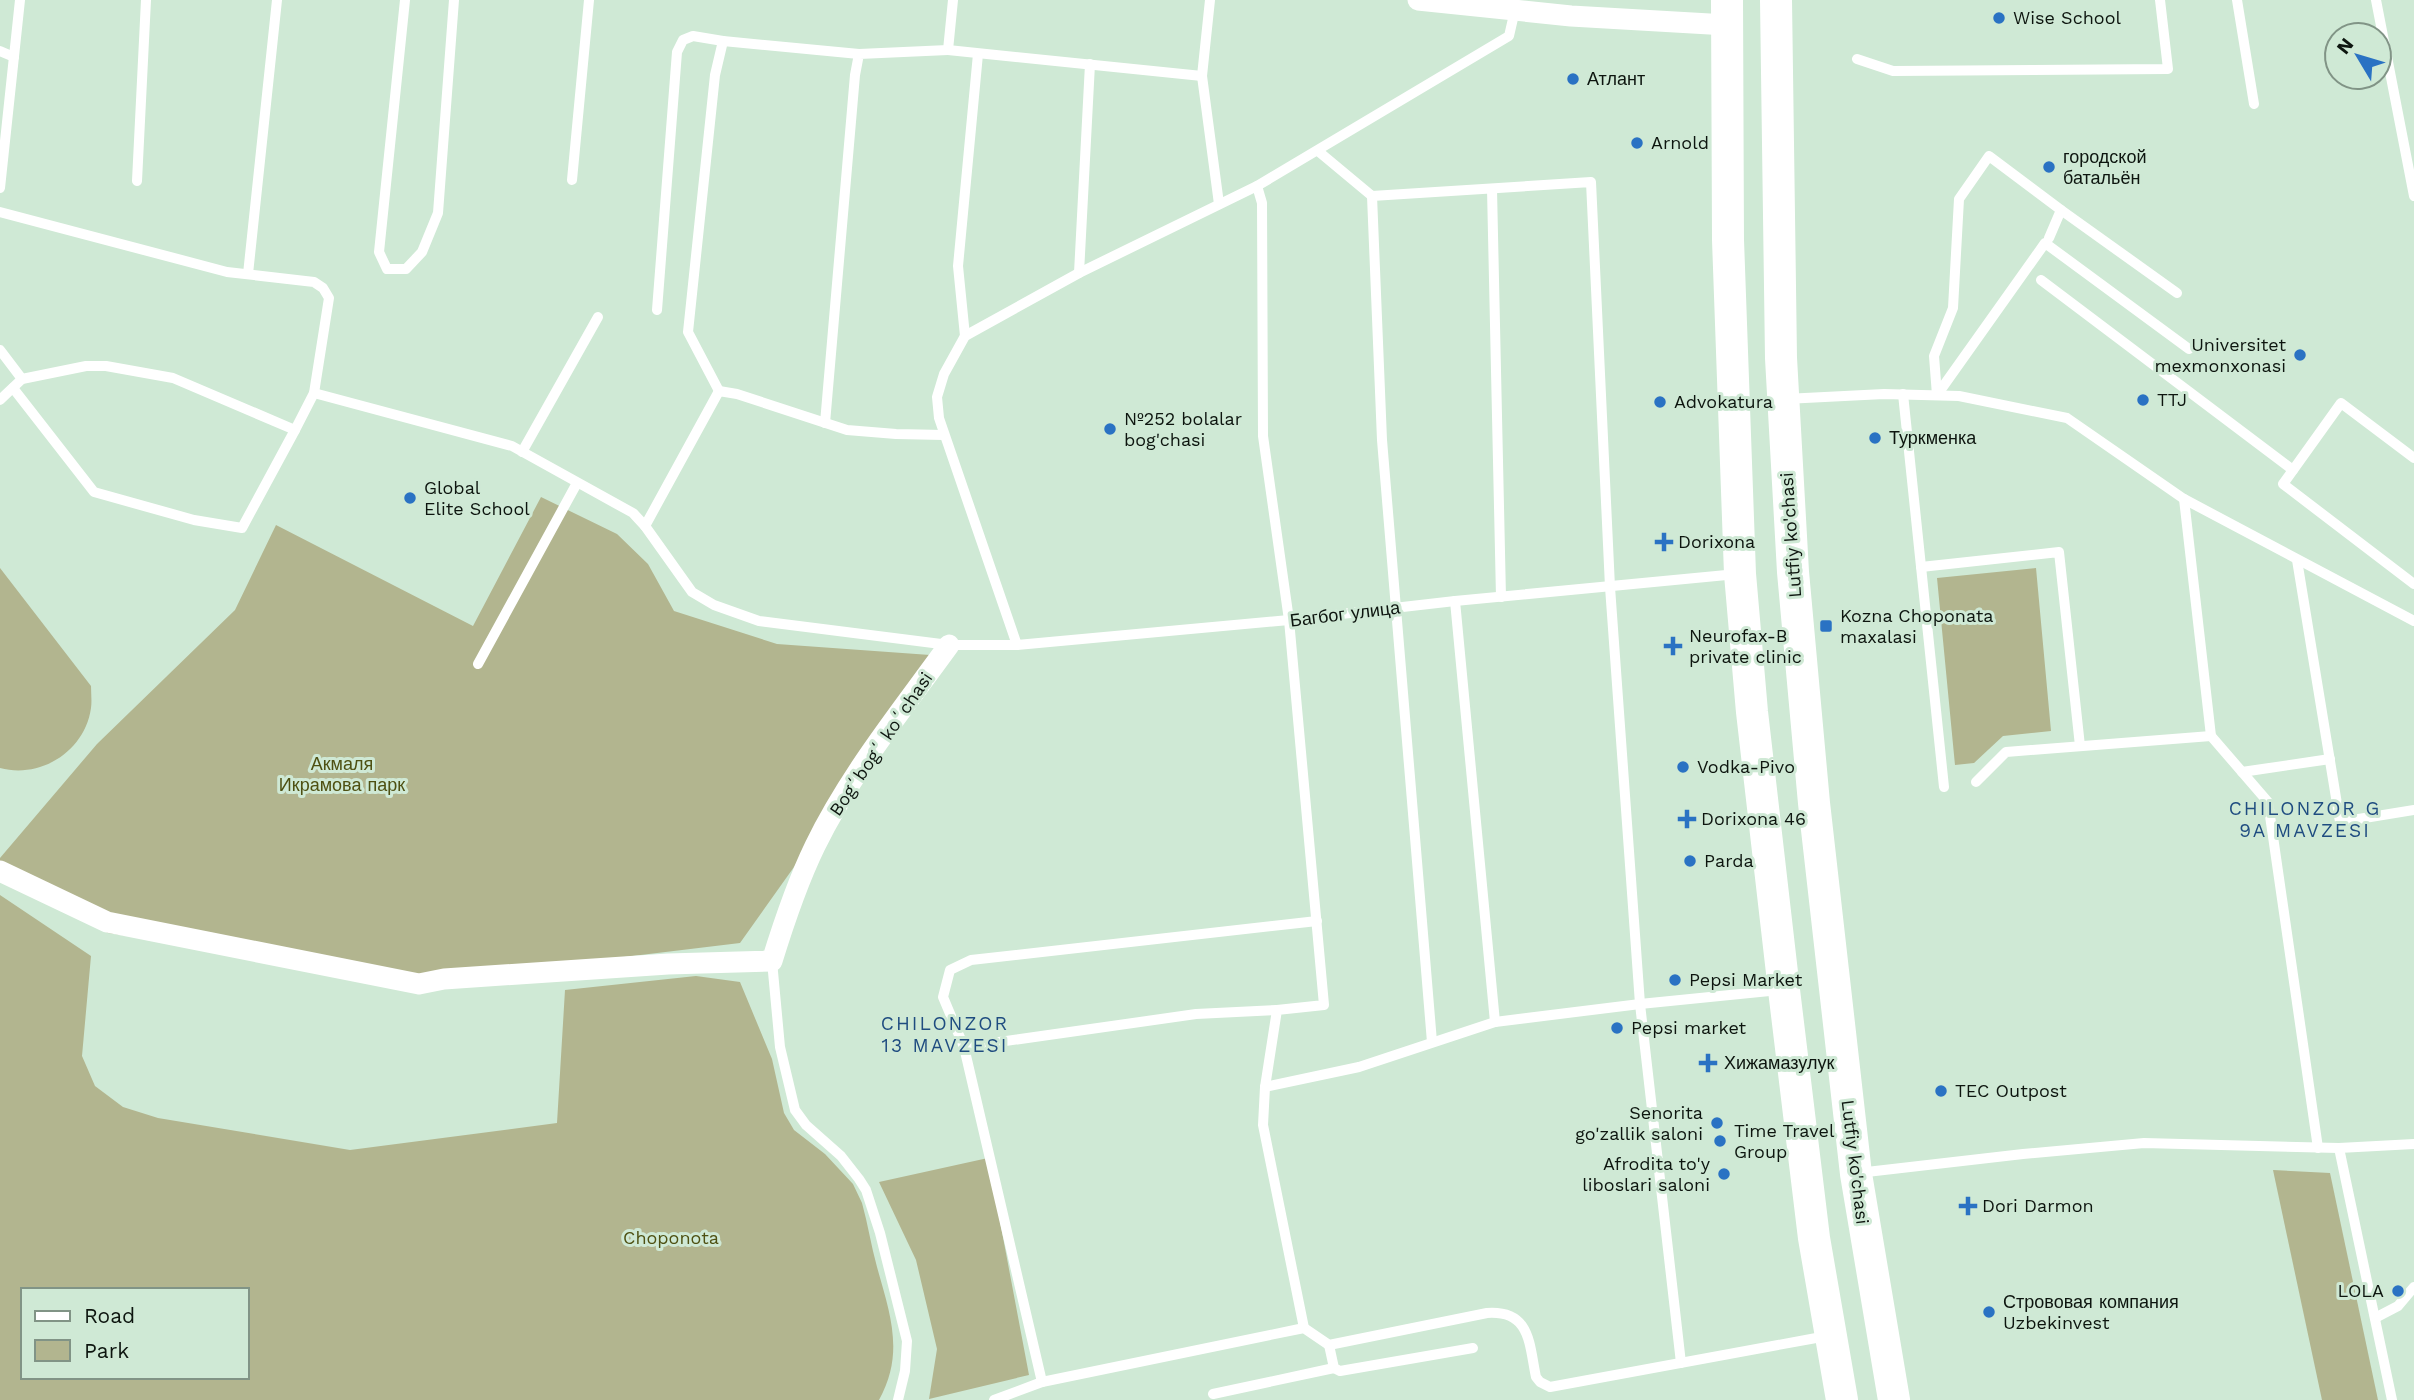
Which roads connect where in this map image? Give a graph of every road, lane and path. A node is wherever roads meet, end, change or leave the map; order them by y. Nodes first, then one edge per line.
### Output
1 (20, 0) edge
2 (146, 0) edge
3 (277, 0) edge
4 (405, 0) edge
5 (454, 0) edge
6 (589, 0) edge
7 (953, 0) edge
8 (1210, 0) edge
9 (1418, 0) edge
10 (1776, 0) edge
11 (2160, 0) edge
12 (2237, 0) edge
13 (2376, 0) edge
14 (1516, 10) junction
15 (1727, 12) edge
16 (723, 41) junction
17 (948, 50) junction
18 (0, 51) edge
19 (859, 54) junction
20 (978, 54) junction
21 (14, 57) junction
22 (1857, 59) dead end
23 (1090, 64) junction
24 (1202, 76) junction
25 (2255, 104) dead end
26 (1318, 151) junction
27 (572, 180) dead end
28 (137, 181) dead end
29 (1256, 186) junction
30 (0, 188) edge
31 (1492, 189) junction
32 (1372, 196) junction
33 (2414, 196) edge
34 (1219, 204) junction
35 (2060, 210) junction
36 (0, 212) edge
37 (2049, 238) dead end
38 (1079, 273) junction
39 (248, 274) junction
40 (2041, 280) dead end
41 (2176, 293) dead end
42 (657, 310) dead end
43 (598, 317) dead end
44 (965, 336) junction
45 (2189, 349) dead end
46 (0, 350) edge
47 (22, 379) junction
48 (13, 388) junction
49 (719, 391) junction
50 (314, 393) junction
51 (1903, 394) junction
52 (1937, 395) junction
53 (0, 400) edge
54 (1782, 400) junction
55 (825, 423) junction
56 (295, 430) junction
57 (944, 435) junction
58 (522, 452) junction
59 (2414, 458) edge
60 (2293, 470) junction
61 (577, 483) junction
62 (2184, 499) junction
63 (645, 526) junction
64 (2297, 560) junction
65 (1921, 566) junction
66 (1740, 574) junction
67 (2414, 584) edge
68 (1611, 587) junction
69 (1501, 597) junction
70 (1455, 601) junction
71 (1394, 608) junction
72 (1289, 621) junction
73 (2414, 621) edge
74 (949, 645) junction
75 (1017, 645) junction
76 (478, 664) dead end
77 (2211, 736) junction
78 (2080, 746) junction
79 (2330, 759) junction
80 (2242, 772) junction
81 (1976, 782) dead end
82 (1944, 787) dead end
83 (2414, 810) edge
84 (0, 871) edge
85 (1317, 920) junction
86 (772, 961) junction
87 (1784, 990) junction
88 (1640, 1004) junction
89 (1277, 1010) junction
90 (1495, 1022) junction
91 (1432, 1042) junction
92 (964, 1047) junction
93 (1265, 1087) junction
94 (2414, 1144) edge
95 (2318, 1148) junction
96 (2339, 1148) junction
97 (1856, 1174) junction
98 (1864, 1231) junction
99 (1814, 1238) junction
100 (2414, 1287) edge
101 (2375, 1318) junction
102 (1304, 1328) junction
103 (1830, 1336) junction
104 (1329, 1345) junction
105 (1473, 1348) dead end
106 (1681, 1363) junction
107 (1334, 1368) junction
108 (1042, 1382) junction
109 (1213, 1394) dead end
110 (1005, 1399) edge
111 (898, 1400) edge
112 (1842, 1400) edge
113 (1894, 1400) edge
114 (2392, 1400) edge

1 - 21 lane
2 - 28 lane
3 - 39 lane
4 - 5 lane
6 - 27 lane
7 - 17 lane
8 - 24 lane
9 - 14 street
10 - 54 main road, Lutfiy ko'chasi
11 - 22 lane
12 - 25 lane
13 - 33 lane
14 - 15 street
14 - 26 lane
15 - 66 main road
16 - 19 lane
16 - 42 lane
16 - 49 lane
17 - 19 lane
17 - 20 lane
18 - 21 lane
19 - 55 lane
20 - 23 lane
20 - 44 lane
21 - 30 lane
23 - 24 lane
23 - 38 lane
24 - 34 lane
26 - 29 lane
26 - 32 lane
29 - 34 lane
29 - 72 lane
31 - 32 lane
31 - 68 lane
31 - 69 lane
32 - 71 lane
34 - 38 lane
35 - 37 lane
35 - 41 lane
35 - 52 lane
36 - 39 lane
38 - 44 lane
39 - 50 lane
40 - 60 lane
43 - 58 lane
44 - 57 lane
45 - 52 lane
46 - 47 lane
47 - 48 lane
47 - 56 lane
48 - 53 lane
48 - 56 lane
49 - 55 lane
49 - 63 lane
50 - 56 lane
50 - 58 lane, Багбог улица
51 - 52 lane
51 - 54 lane
51 - 65 lane
52 - 62 lane
54 - 97 main road, Lutfiy ko'chasi
55 - 57 lane
57 - 75 lane
58 - 61 lane, Багбог улица
59 - 60 lane
60 - 67 lane
61 - 63 lane, Багбог улица
61 - 76 lane
62 - 64 lane
62 - 77 lane
63 - 74 lane, Багбог улица
64 - 73 lane
64 - 79 lane
65 - 78 lane
65 - 82 lane
66 - 68 lane, Багбог улица
66 - 87 main road
68 - 69 lane, Багбог улица
68 - 88 lane
69 - 70 lane, Багбог улица
70 - 71 lane, Багбог улица
70 - 90 lane
71 - 72 lane, Багбог улица
71 - 91 lane
72 - 75 lane, Багбог улица
72 - 85 lane
74 - 75 lane, Багбог улица
74 - 86 street, Bogʻbogʻ koʻchasi
77 - 78 lane
77 - 80 lane
78 - 81 lane
79 - 80 lane
79 - 83 lane
80 - 95 lane
84 - 86 street
85 - 89 lane
85 - 92 lane
86 - 111 lane
87 - 88 lane
87 - 99 main road
88 - 90 lane
88 - 106 lane
89 - 92 lane
89 - 93 lane
90 - 91 lane
91 - 93 lane
92 - 108 lane
93 - 102 lane
94 - 96 lane
95 - 96 lane
95 - 97 lane
96 - 101 lane
97 - 98 main road, Lutfiy ko'chasi
98 - 99 main road
98 - 113 main road, Lutfiy ko'chasi
99 - 103 main road
100 - 101 lane
101 - 114 lane
102 - 104 lane
102 - 108 lane
103 - 106 lane
103 - 112 main road
104 - 106 lane
104 - 107 lane
105 - 107 lane
107 - 109 lane
108 - 110 lane

